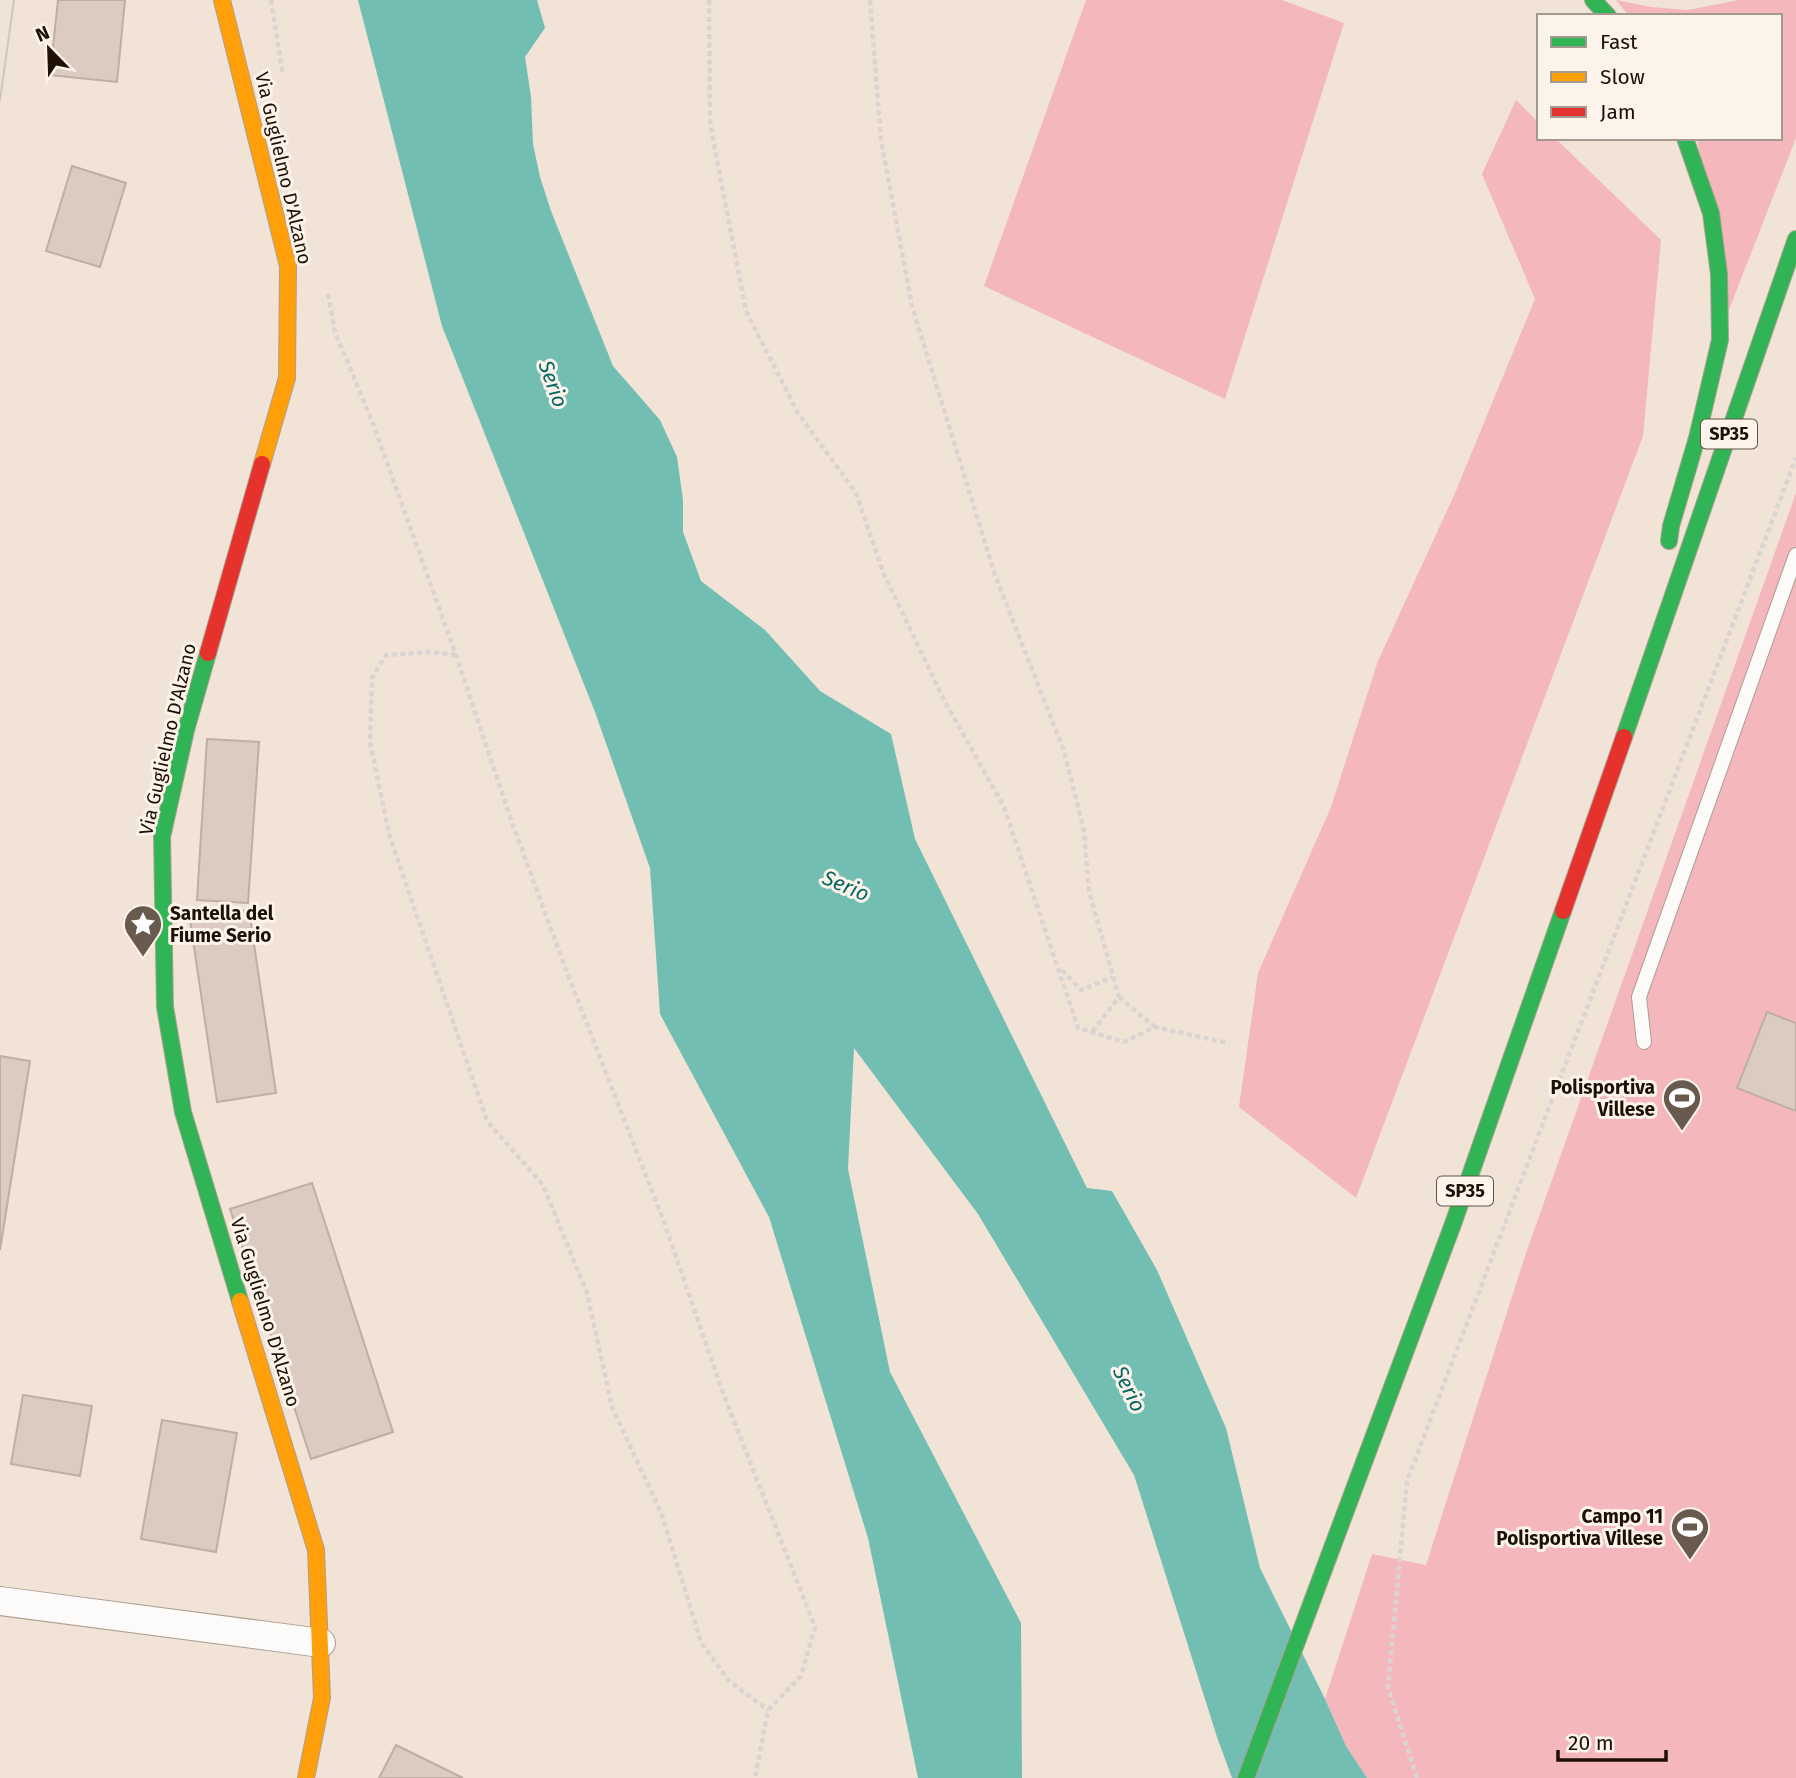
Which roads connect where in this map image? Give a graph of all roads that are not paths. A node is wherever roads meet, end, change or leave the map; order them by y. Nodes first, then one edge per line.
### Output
1 (222, 0) edge
2 (1593, 0) edge
3 (1606, 14) edge
4 (1686, 140) edge
5 (1796, 239) edge
6 (1796, 555) edge
7 (1662, 628) junction
8 (1644, 1042) dead end
9 (0, 1601) edge
10 (321, 1643) junction
11 (306, 1778) edge
12 (1245, 1778) edge

1 - 10 main road, Via Guglielmo D'Alzano
2 - 3 main road
4 - 7 main road
5 - 7 main road, SP35
6 - 8 lane
7 - 12 main road, SP35
9 - 10 street
10 - 11 main road, Via Guglielmo D'Alzano

